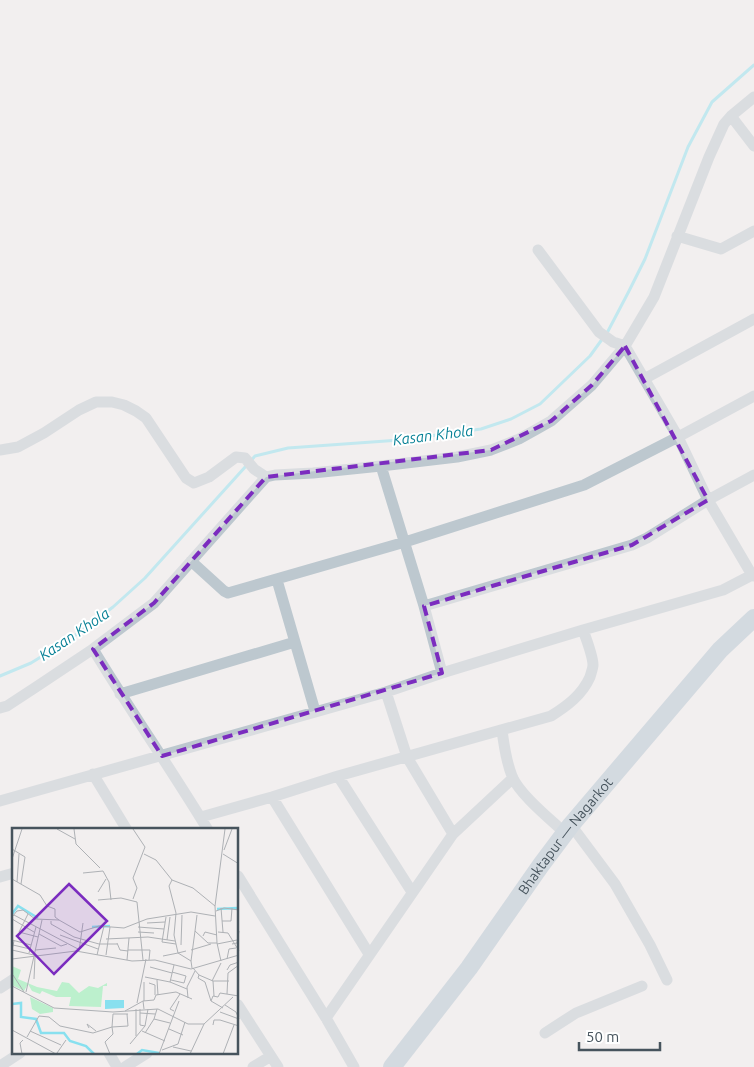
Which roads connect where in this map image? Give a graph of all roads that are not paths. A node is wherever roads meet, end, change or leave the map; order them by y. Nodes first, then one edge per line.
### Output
1 (754, 96) edge
2 (731, 116) junction
3 (754, 146) edge
4 (754, 231) edge
5 (677, 236) junction
6 (538, 250) dead end
7 (754, 319) edge
8 (625, 346) junction
9 (644, 379) junction
10 (754, 396) edge
11 (678, 437) junction
12 (0, 450) edge
13 (381, 466) junction
14 (754, 475) edge
15 (266, 478) junction
16 (708, 500) junction
17 (405, 542) junction
18 (191, 562) junction
19 (753, 576) edge
20 (277, 580) junction
21 (424, 606) junction
22 (754, 618) edge
23 (583, 630) junction
24 (295, 642) junction
25 (93, 649) junction
26 (442, 673) junction
27 (386, 692) junction
28 (120, 694) junction
29 (0, 708) edge
30 (315, 711) junction
31 (502, 730) junction
32 (162, 756) junction
33 (407, 757) junction
34 (94, 774) junction
35 (338, 776) junction
36 (513, 778) junction
37 (272, 797) junction
38 (0, 801) edge
39 (200, 817) junction
40 (126, 828) edge
41 (207, 828) edge
42 (568, 829) junction
43 (453, 834) junction
44 (239, 878) edge
45 (412, 892) junction
46 (369, 954) junction
47 (667, 980) dead end
48 (12, 981) edge
49 (642, 986) dead end
50 (0, 988) edge
51 (239, 1007) edge
52 (326, 1018) junction
53 (545, 1033) dead end
54 (18, 1054) edge
55 (110, 1054) edge
56 (145, 1054) edge
57 (271, 1056) junction
58 (0, 1066) edge
59 (117, 1067) edge
60 (125, 1067) edge
61 (254, 1067) edge
62 (278, 1067) edge
63 (354, 1067) edge
64 (392, 1067) edge

1 - 2 street
2 - 3 street
2 - 5 street
4 - 5 street
5 - 8 street
6 - 8 street
7 - 9 street
8 - 9 street
8 - 13 street
9 - 11 street
10 - 11 street
11 - 16 street
11 - 17 street
12 - 15 street
13 - 15 street
13 - 17 street
14 - 16 street
15 - 18 street
16 - 19 street
16 - 21 street
17 - 20 street
17 - 21 street
18 - 20 street
18 - 25 street
19 - 23 street
20 - 24 street
21 - 26 street
22 - 42 main road, Bhaktapur — Nagarkot
23 - 26 street
23 - 31 street
24 - 28 street
24 - 30 street
25 - 28 street
25 - 29 street
26 - 27 street
27 - 30 street
27 - 33 street
28 - 32 street
30 - 32 street
31 - 33 street
31 - 36 street
32 - 34 street
32 - 39 street
33 - 35 street
33 - 43 street
34 - 38 street
34 - 40 street
35 - 37 street
35 - 45 street
36 - 42 street
36 - 43 street
37 - 39 street
37 - 46 street
39 - 41 street
42 - 47 street
42 - 64 main road, Bhaktapur — Nagarkot
43 - 45 street
44 - 52 street
45 - 46 street
46 - 52 street
48 - 50 street
49 - 53 street
51 - 57 street
52 - 63 street
54 - 58 street
55 - 59 street
56 - 60 street
57 - 61 street
57 - 62 street

